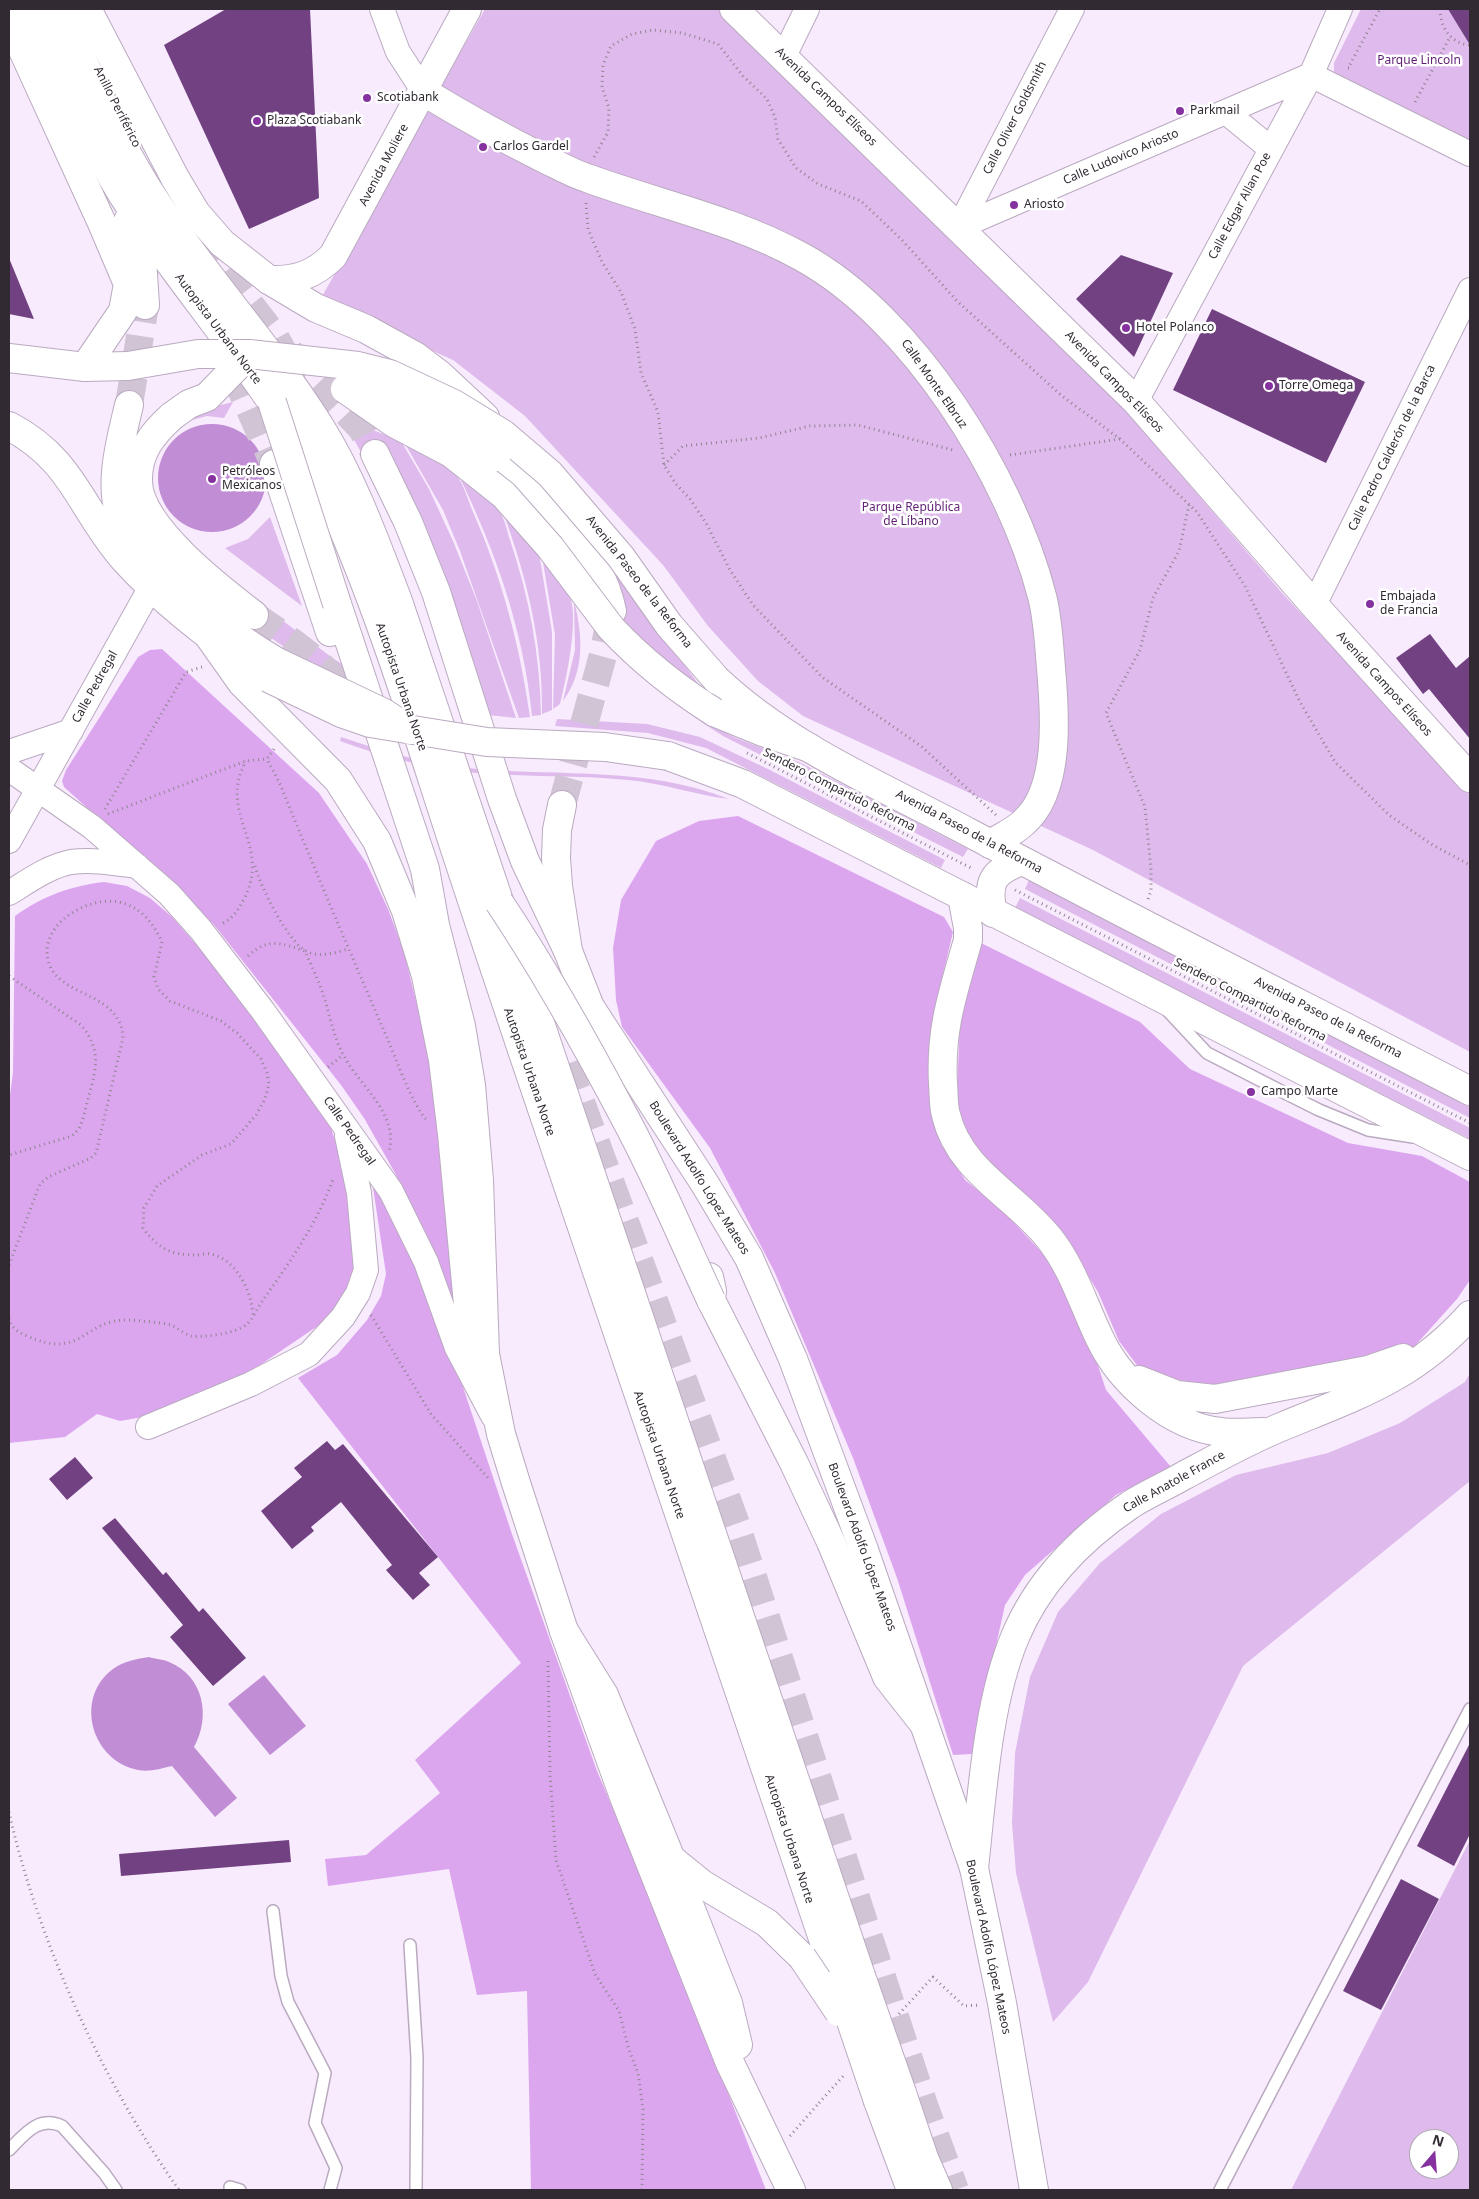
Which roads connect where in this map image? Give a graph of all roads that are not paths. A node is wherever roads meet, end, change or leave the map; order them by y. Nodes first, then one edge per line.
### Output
1 (20, 9) edge
2 (32, 9) edge
3 (60, 9) edge
4 (70, 9) edge
5 (87, 9) edge
6 (382, 9) edge
7 (467, 9) edge
8 (734, 9) edge
9 (807, 9) edge
10 (1072, 9) edge
11 (1340, 9) edge
12 (9, 20) edge
13 (39, 50) dead end
14 (784, 56) junction
15 (1311, 75) junction
16 (424, 92) junction
17 (1227, 112) junction
18 (1271, 149) junction
19 (1470, 154) edge
20 (112, 177) junction
21 (171, 202) tunnel mouth
22 (959, 227) junction
23 (268, 280) junction
24 (1470, 290) edge
25 (145, 305) tunnel mouth
26 (250, 354) junction
27 (9, 358) edge
28 (296, 361) junction
29 (85, 367) junction
30 (345, 389) junction
31 (1136, 401) junction
32 (272, 402) junction
33 (129, 406) tunnel mouth
34 (9, 426) edge
35 (499, 446) junction
36 (374, 454) tunnel mouth
37 (274, 464) tunnel mouth
38 (152, 585) junction
39 (1314, 605) junction
40 (612, 611) tunnel mouth
41 (254, 615) tunnel mouth
42 (208, 635) junction
43 (410, 730) junction
44 (71, 731) junction
45 (810, 748) junction
46 (9, 752) edge
47 (9, 769) edge
48 (1470, 778) edge
49 (39, 790) junction
50 (562, 805) tunnel mouth
51 (1002, 837) junction
52 (9, 841) edge
53 (1022, 861) junction
54 (137, 866) junction
55 (9, 893) edge
56 (962, 896) junction
57 (499, 902) junction
58 (993, 913) junction
59 (435, 925) junction
60 (568, 951) junction
61 (590, 1007) junction
62 (1470, 1091) edge
63 (346, 1133) junction
64 (643, 1154) junction
65 (1470, 1156) edge
66 (675, 1196) junction
67 (710, 1300) junction
68 (1470, 1315) edge
69 (1441, 1343) junction
70 (485, 1354) junction
71 (1114, 1364) junction
72 (148, 1427) dead end
73 (1270, 1432) junction
74 (502, 1434) junction
75 (564, 1631) junction
76 (1470, 1708) edge
77 (924, 1724) junction
78 (671, 1859) junction
79 (974, 1868) junction
80 (274, 1911) dead end
81 (410, 1945) dead end
82 (856, 2037) junction
83 (748, 2103) junction
84 (9, 2150) edge
85 (116, 2190) edge
86 (330, 2190) edge
87 (416, 2190) edge
88 (791, 2190) edge
89 (911, 2190) edge
90 (938, 2190) edge
91 (1034, 2190) edge
92 (1220, 2190) edge

1 - 13 main road
2 - 20 main road, Autopista Urbana Norte
3 - 57 main road, Autopista Urbana Norte, bridge
4 - 21 main road, Anillo Periférico
5 - 23 main road
6 - 16 street, Calle Monte Elbruz
7 - 16 main road, Avenida Moliere
8 - 14 main road, Avenida Campos Elíseos
9 - 14 street
10 - 22 street, Calle Oliver Goldsmith
11 - 15 street, Calle Edgar Allan Poe
12 - 29 main road
14 - 22 main road, Avenida Campos Elíseos
15 - 17 street, Calle Ludovico Ariosto
15 - 18 street, Calle Edgar Allan Poe
15 - 19 street
16 - 23 main road, Avenida Moliere
16 - 51 main road, Calle Monte Elbruz
17 - 18 street
17 - 22 street, Calle Ludovico Ariosto
18 - 31 street, Calle Edgar Allan Poe
20 - 25 main road
20 - 32 main road, Autopista Urbana Norte, bridge
22 - 31 main road, Avenida Campos Elíseos
23 - 35 main road, bridge
24 - 39 street, Calle Pedro Calderón de la Barca
26 - 28 main road, Avenida Paseo de la Reforma, bridge
26 - 29 main road, Avenida Paseo de la Reforma, bridge
26 - 41 main road, bridge
27 - 29 main road, Avenida Paseo de la Reforma
28 - 30 main road
28 - 35 main road, Avenida Paseo de la Reforma, bridge
30 - 35 main road, bridge
30 - 45 main road, bridge
31 - 39 main road, Avenida Campos Elíseos
32 - 59 main road, bridge
32 - 82 main road, Autopista Urbana Norte, bridge
33 - 43 main road, bridge
34 - 38 main road
35 - 40 main road
35 - 45 main road, Avenida Paseo de la Reforma, bridge
36 - 60 main road
37 - 59 main road
38 - 42 main road
38 - 44 street, Calle Pedregal
39 - 48 main road, Avenida Campos Elíseos
42 - 43 main road, bridge
42 - 70 main road
43 - 56 main road, bridge
44 - 46 street
44 - 49 street, Calle Pedregal
45 - 51 main road, Avenida Paseo de la Reforma
47 - 49 street, Calle Pedregal
49 - 52 street, Calle Pedregal
49 - 54 street, Calle Pedregal
50 - 60 main road
51 - 53 main road, Avenida Paseo de la Reforma
53 - 58 main road
53 - 62 main road, Avenida Paseo de la Reforma
54 - 55 street
54 - 63 street, Calle Pedregal
56 - 58 main road
56 - 71 main road
57 - 64 main road, bridge
57 - 90 main road, Autopista Urbana Norte, bridge
58 - 65 main road
59 - 70 main road
60 - 61 main road, Boulevard Adolfo López Mateos
61 - 66 main road
61 - 77 main road, Boulevard Adolfo López Mateos
63 - 72 street
63 - 74 street, Calle Pedregal
64 - 66 main road, bridge
64 - 67 main road, bridge
66 - 67 main road
67 - 77 main road
68 - 69 main road, Calle Anatole France
69 - 71 main road
69 - 73 main road, Calle Anatole France
70 - 74 main road
71 - 73 main road
73 - 79 main road, Calle Anatole France
74 - 75 main road
75 - 78 main road
75 - 83 main road
76 - 92 lane
77 - 79 main road, Boulevard Adolfo López Mateos
78 - 82 main road, bridge
78 - 83 main road
79 - 91 main road, Boulevard Adolfo López Mateos
80 - 86 lane
81 - 87 lane
82 - 89 main road, Autopista Urbana Norte, bridge
83 - 88 main road
84 - 85 lane

